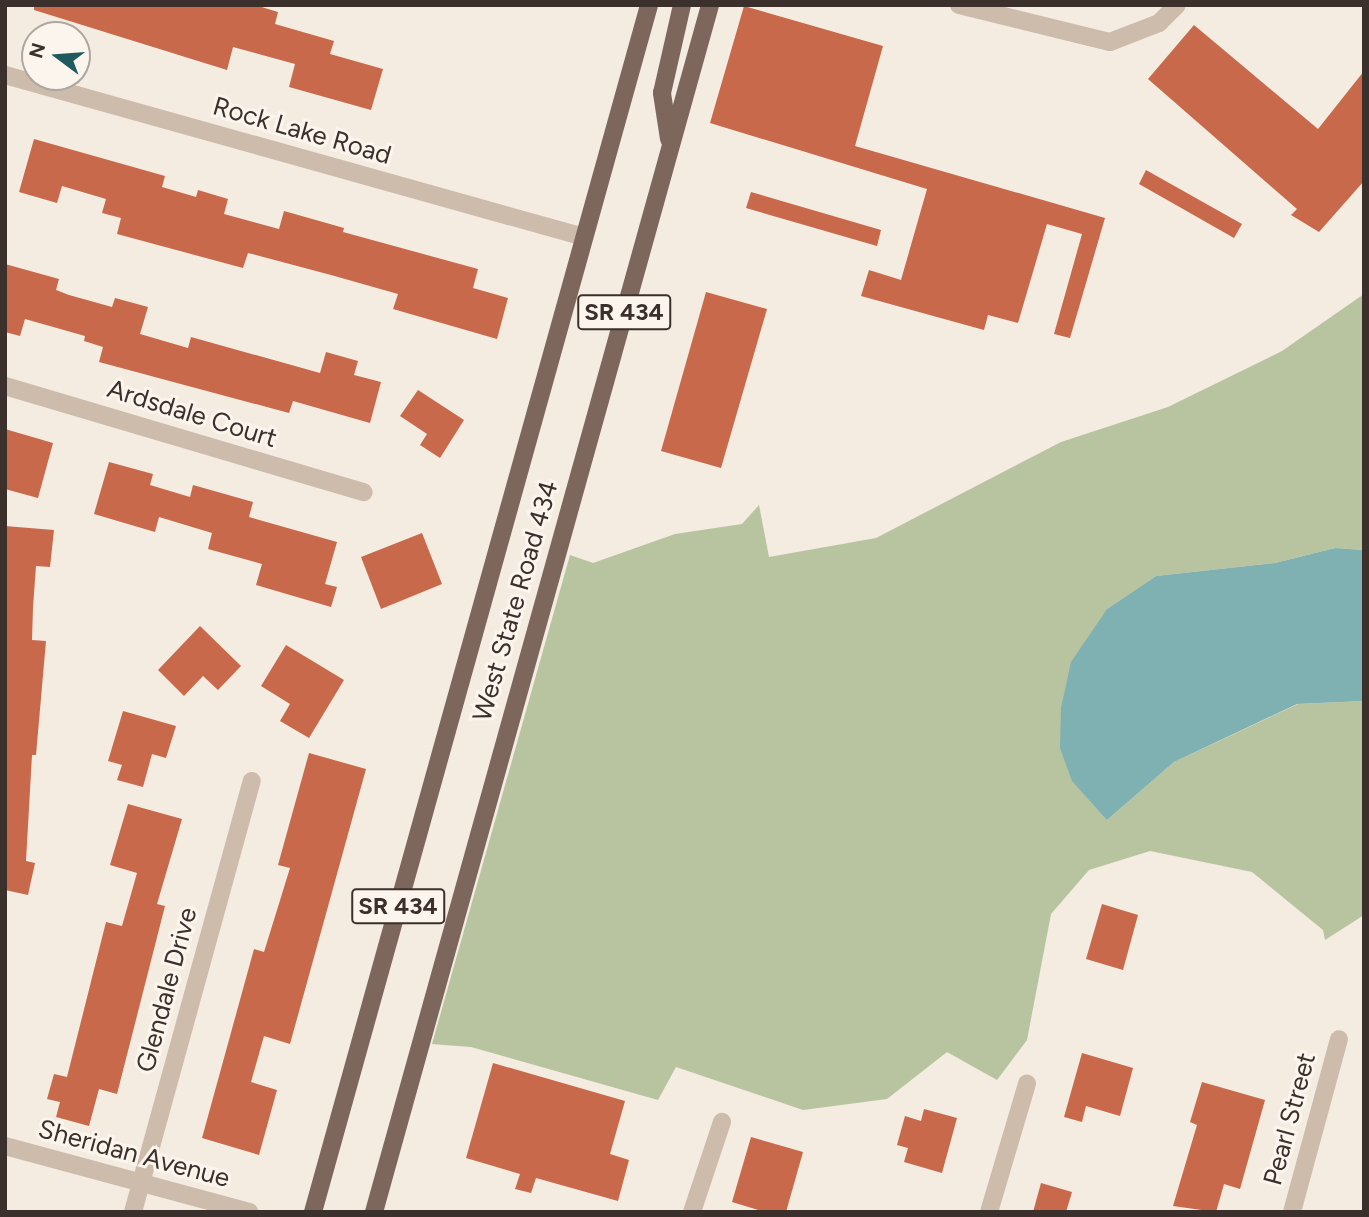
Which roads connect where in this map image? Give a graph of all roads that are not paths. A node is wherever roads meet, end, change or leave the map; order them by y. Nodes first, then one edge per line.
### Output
1 (649, 5) edge
2 (682, 5) edge
3 (709, 5) edge
4 (959, 5) edge
5 (1177, 5) edge
6 (5, 75) edge
7 (670, 146) junction
8 (584, 237) junction
9 (5, 386) edge
10 (364, 492) dead end
11 (252, 781) dead end
12 (1339, 1039) dead end
13 (1027, 1084) dead end
14 (722, 1122) dead end
15 (5, 1146) edge
16 (141, 1183) junction
17 (133, 1212) edge
18 (250, 1212) edge
19 (313, 1212) edge
20 (374, 1212) edge
21 (692, 1212) edge
22 (989, 1212) edge
23 (1292, 1212) edge

1 - 8 main road, SR 434
2 - 7 main road
3 - 7 main road, West State Road 434 / SR 434
4 - 5 street
6 - 8 street, Rock Lake Road
7 - 20 main road, West State Road 434 / SR 434
8 - 19 main road, SR 434
9 - 10 street, Ardsdale Court
11 - 16 street, Glendale Drive
12 - 23 street, Pearl Street
13 - 22 street
14 - 21 street
15 - 16 street, Sheridan Avenue
16 - 17 street, Glendale Drive
16 - 18 street, Sheridan Avenue

